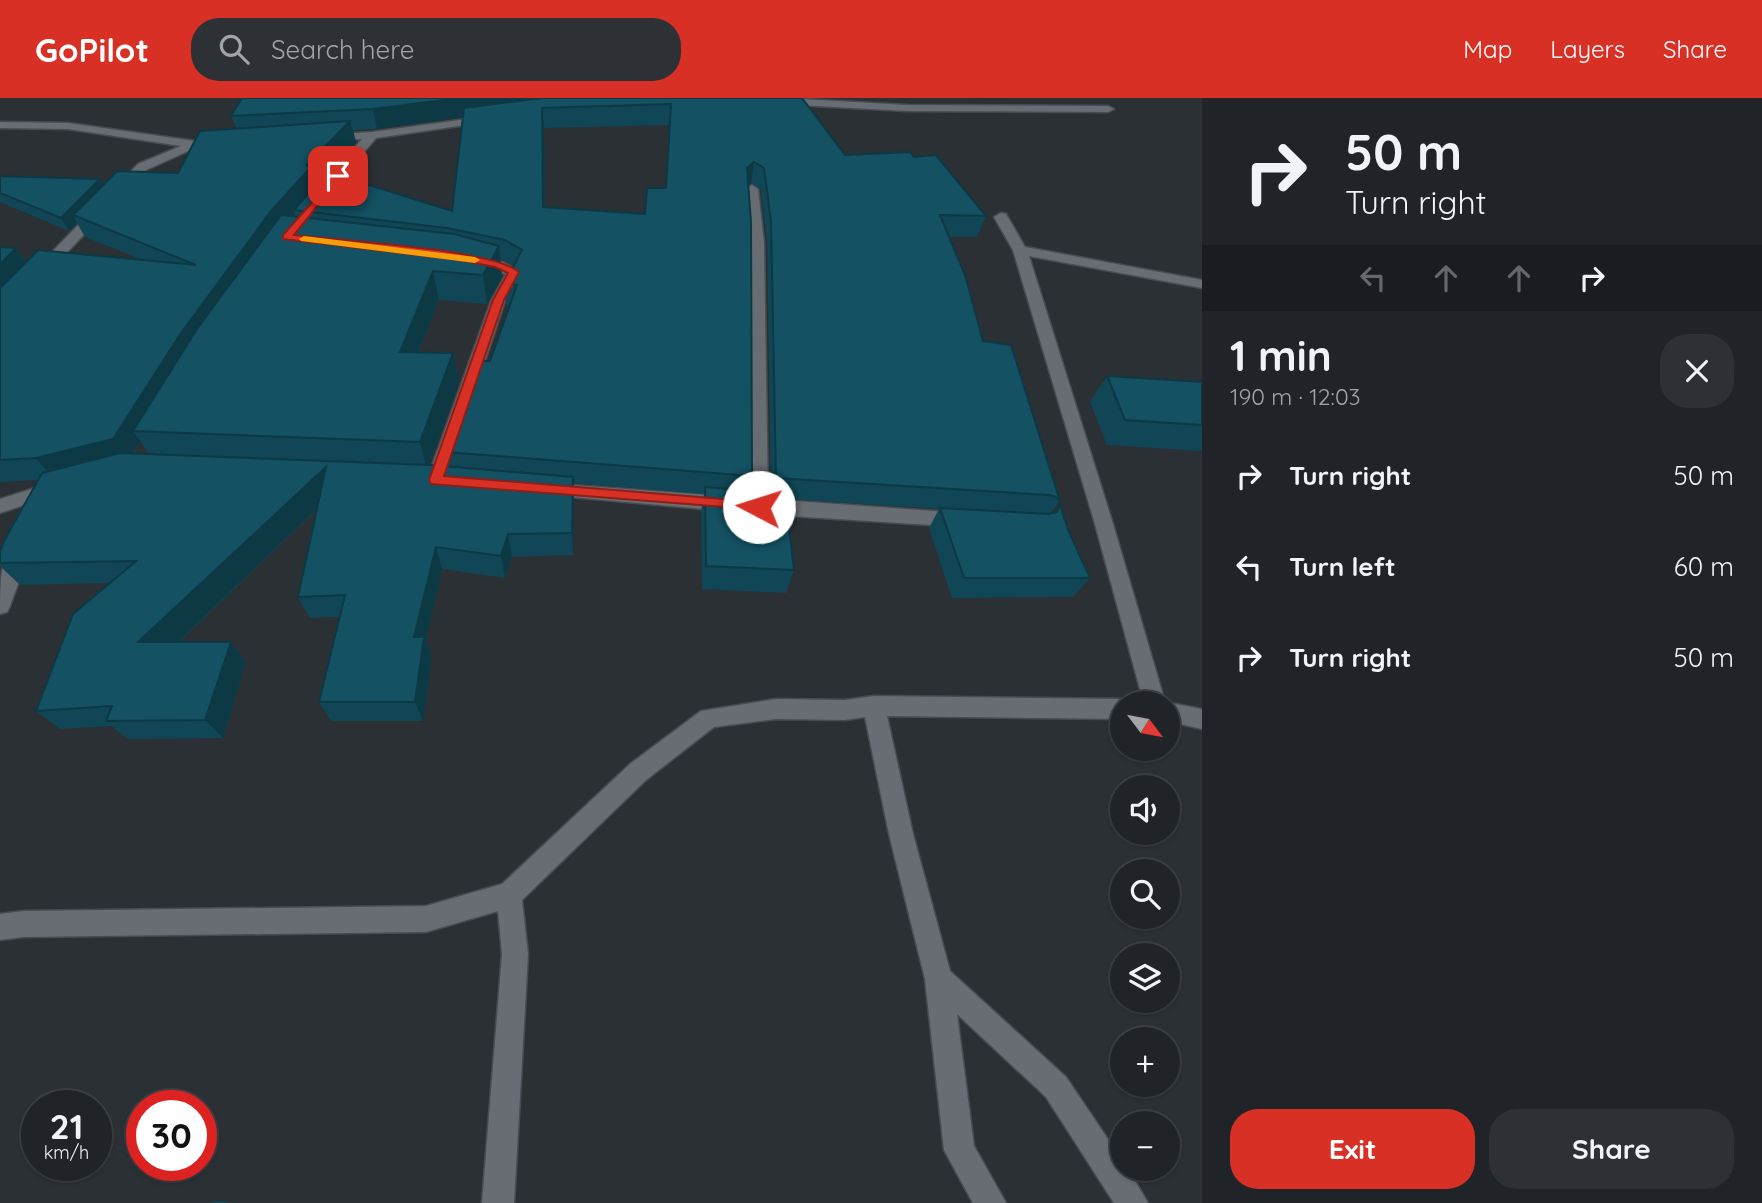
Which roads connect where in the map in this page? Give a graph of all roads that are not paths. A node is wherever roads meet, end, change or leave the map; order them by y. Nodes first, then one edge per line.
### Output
1 (772, 101) edge
2 (1108, 110) dead end
3 (507, 117) edge
4 (0, 125) edge
5 (372, 135) junction
6 (317, 138) edge
7 (234, 142) edge
8 (193, 145) junction
9 (752, 189) edge
10 (312, 206) edge
11 (1001, 217) dead end
12 (1020, 250) junction
13 (459, 257) edge
14 (1202, 284) edge
15 (0, 314) edge
16 (436, 481) edge
17 (69, 484) edge
18 (530, 488) edge
19 (22, 497) junction
20 (0, 506) edge
21 (759, 507) junction
22 (979, 522) edge
23 (0, 606) edge
24 (1151, 691) edge
25 (874, 706) junction
26 (1110, 709) edge
27 (1180, 714) edge
28 (1202, 719) edge
29 (509, 895) junction
30 (0, 928) edge
31 (939, 979) junction
32 (498, 1203) edge
33 (990, 1203) edge
34 (1132, 1203) edge

1 - 2 street
3 - 5 street
4 - 8 street
5 - 6 street
5 - 10 street
7 - 8 street
8 - 15 street
9 - 21 street
11 - 12 street
12 - 14 street
12 - 24 street
13 - 16 street
17 - 19 street
18 - 21 street
19 - 20 street
19 - 23 street
21 - 22 street
25 - 26 street
25 - 29 street
25 - 31 street
27 - 28 street
29 - 30 street
29 - 32 street
31 - 33 street
31 - 34 street

